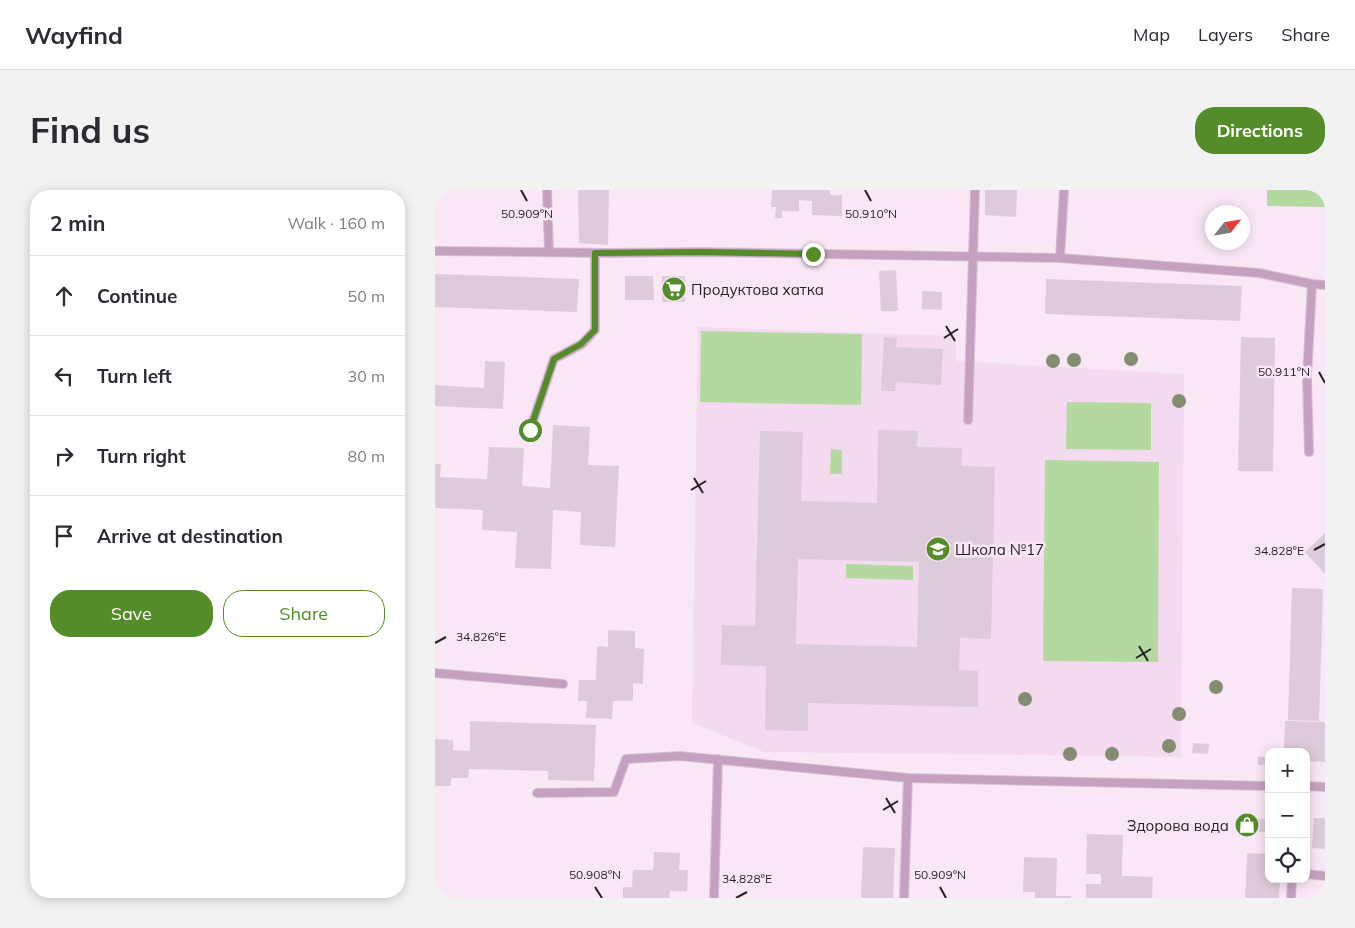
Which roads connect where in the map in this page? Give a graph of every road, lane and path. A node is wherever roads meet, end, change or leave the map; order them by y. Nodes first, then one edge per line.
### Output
1 (547, 190) edge
2 (975, 190) edge
3 (1064, 190) edge
4 (435, 251) edge
5 (549, 252) junction
6 (595, 253) junction
7 (973, 256) junction
8 (1061, 258) junction
9 (1312, 284) junction
10 (1325, 285) edge
11 (968, 420) dead end
12 (530, 430) dead end
13 (1309, 452) dead end
14 (435, 673) edge
15 (563, 684) dead end
16 (718, 759) junction
17 (908, 778) junction
18 (1265, 786) edge
19 (1310, 786) edge
20 (1325, 787) edge
21 (537, 793) dead end
22 (1310, 874) edge
23 (1325, 876) edge
24 (1292, 883) edge
25 (714, 898) edge
26 (904, 898) edge
27 (1291, 898) edge

1 - 5 lane
2 - 7 lane
3 - 8 lane
4 - 5 lane
5 - 6 lane
6 - 7 lane
6 - 12 lane
7 - 8 lane
7 - 11 lane
8 - 9 lane
9 - 10 lane
9 - 13 lane
14 - 15 lane
16 - 17 lane
16 - 21 lane
16 - 25 lane
17 - 18 lane
17 - 26 lane
19 - 20 lane
22 - 23 lane
24 - 27 lane

